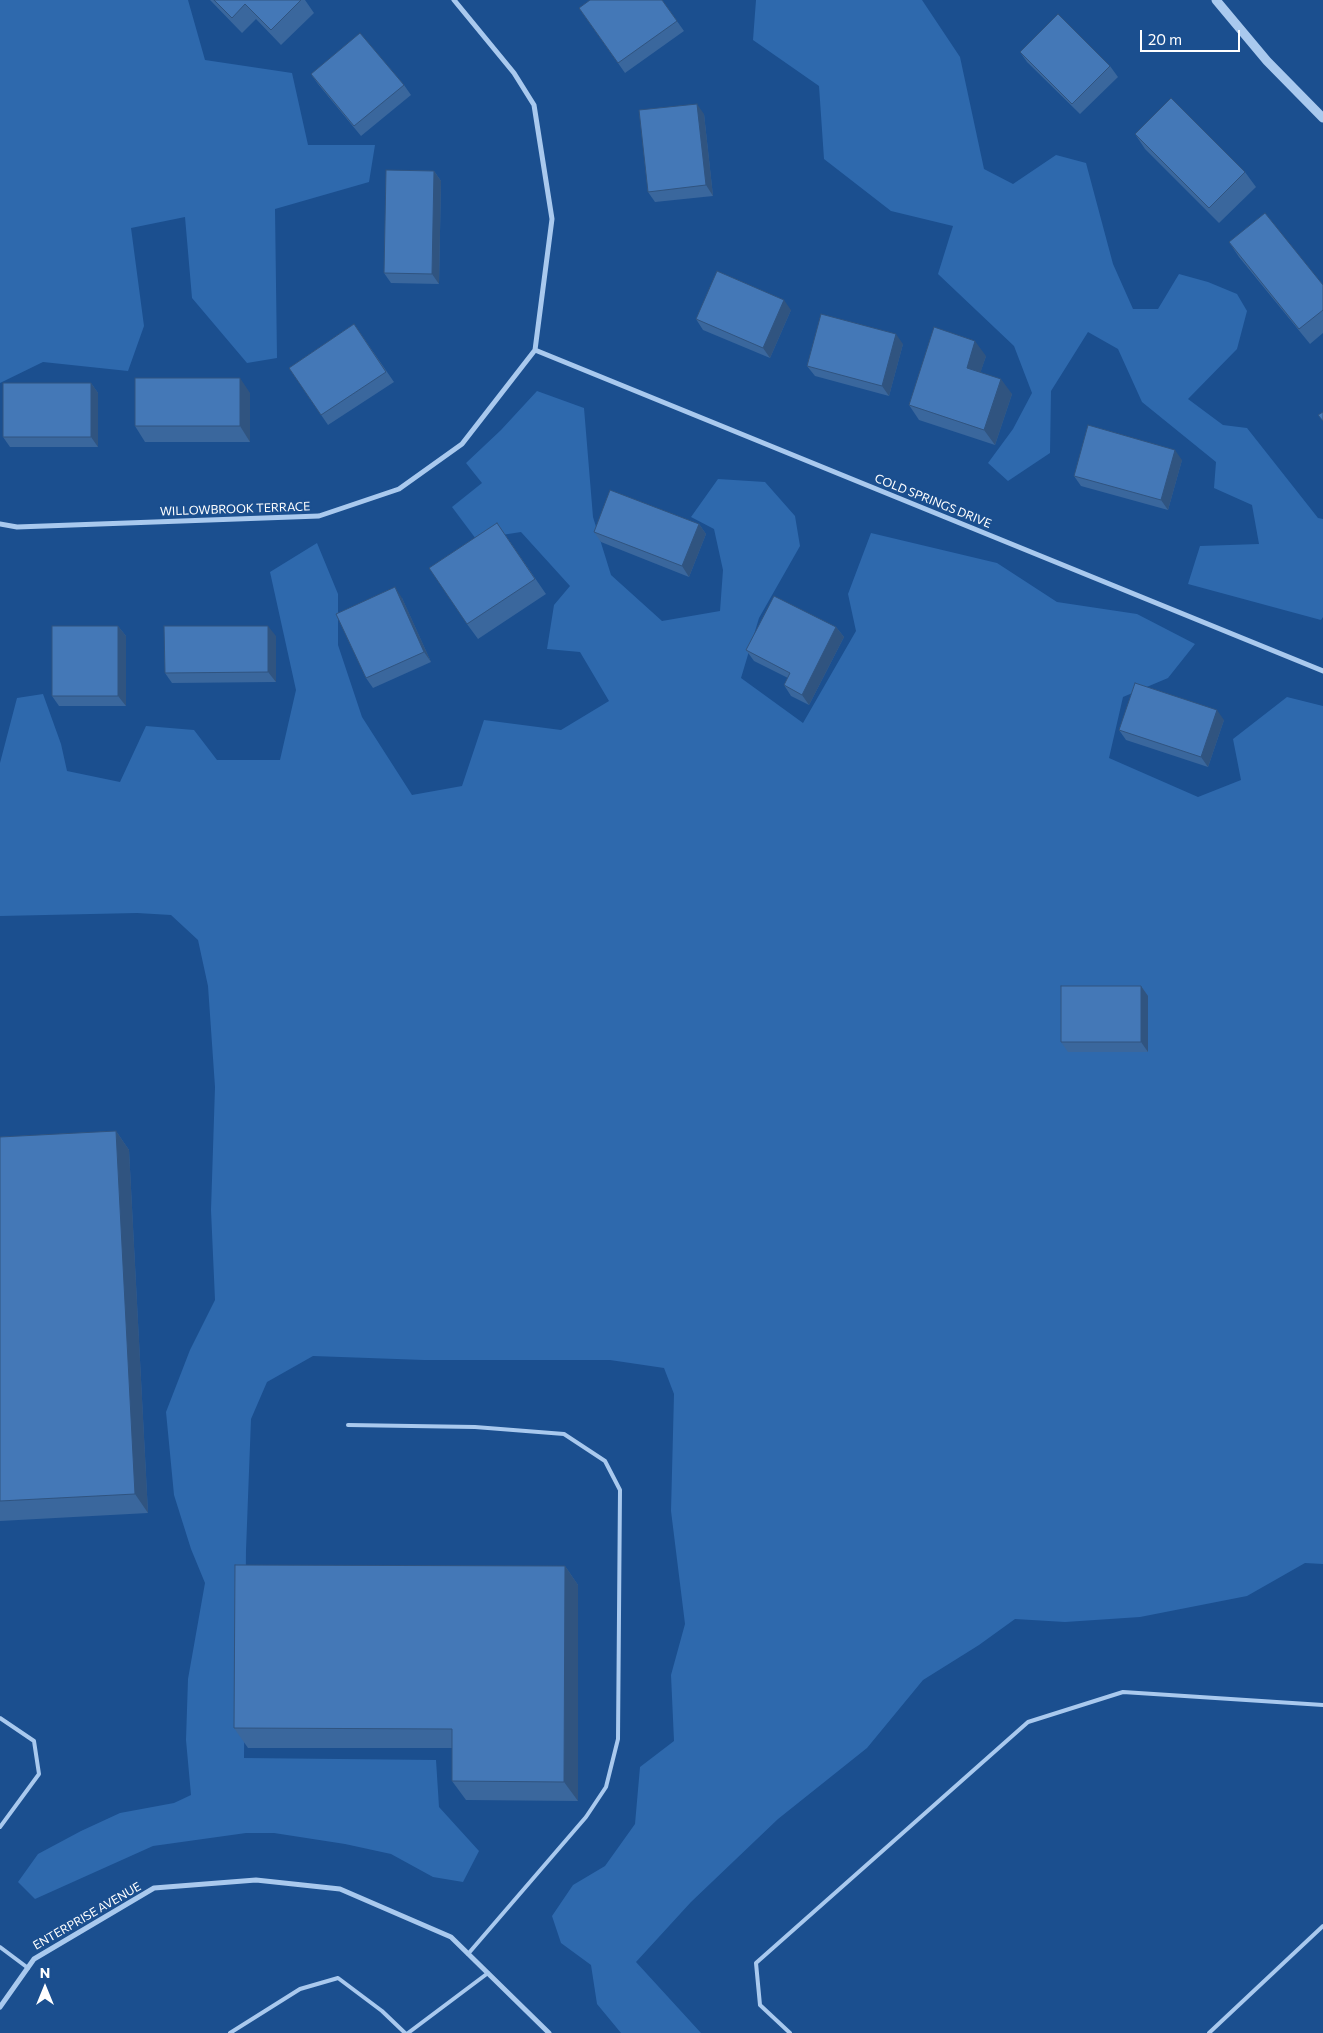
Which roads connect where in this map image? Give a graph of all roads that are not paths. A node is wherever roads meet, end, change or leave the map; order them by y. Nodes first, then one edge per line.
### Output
1 (454, 0) edge
2 (1216, 0) edge
3 (1323, 118) edge
4 (535, 350) junction
5 (0, 524) edge
6 (1323, 671) edge
7 (348, 1425) dead end
8 (1323, 1705) edge
9 (0, 1718) edge
10 (0, 1828) edge
11 (1323, 1926) edge
12 (0, 1947) edge
13 (468, 1954) junction
14 (28, 1968) junction
15 (488, 1973) junction
16 (0, 2007) edge
17 (230, 2033) edge
18 (404, 2033) edge
19 (408, 2033) edge
20 (549, 2033) edge
21 (790, 2033) edge
22 (1209, 2033) edge

1 - 4 street
2 - 3 street
4 - 5 street, WILLOWBROOK TERRACE
4 - 6 street, COLD SPRINGS DRIVE
7 - 13 lane
8 - 21 lane
9 - 10 lane
11 - 22 lane
12 - 14 lane
13 - 14 street, ENTERPRISE AVENUE
13 - 15 street, ENTERPRISE AVENUE
14 - 16 street, ENTERPRISE AVENUE
15 - 19 lane
15 - 20 street, ENTERPRISE AVENUE
17 - 18 lane

